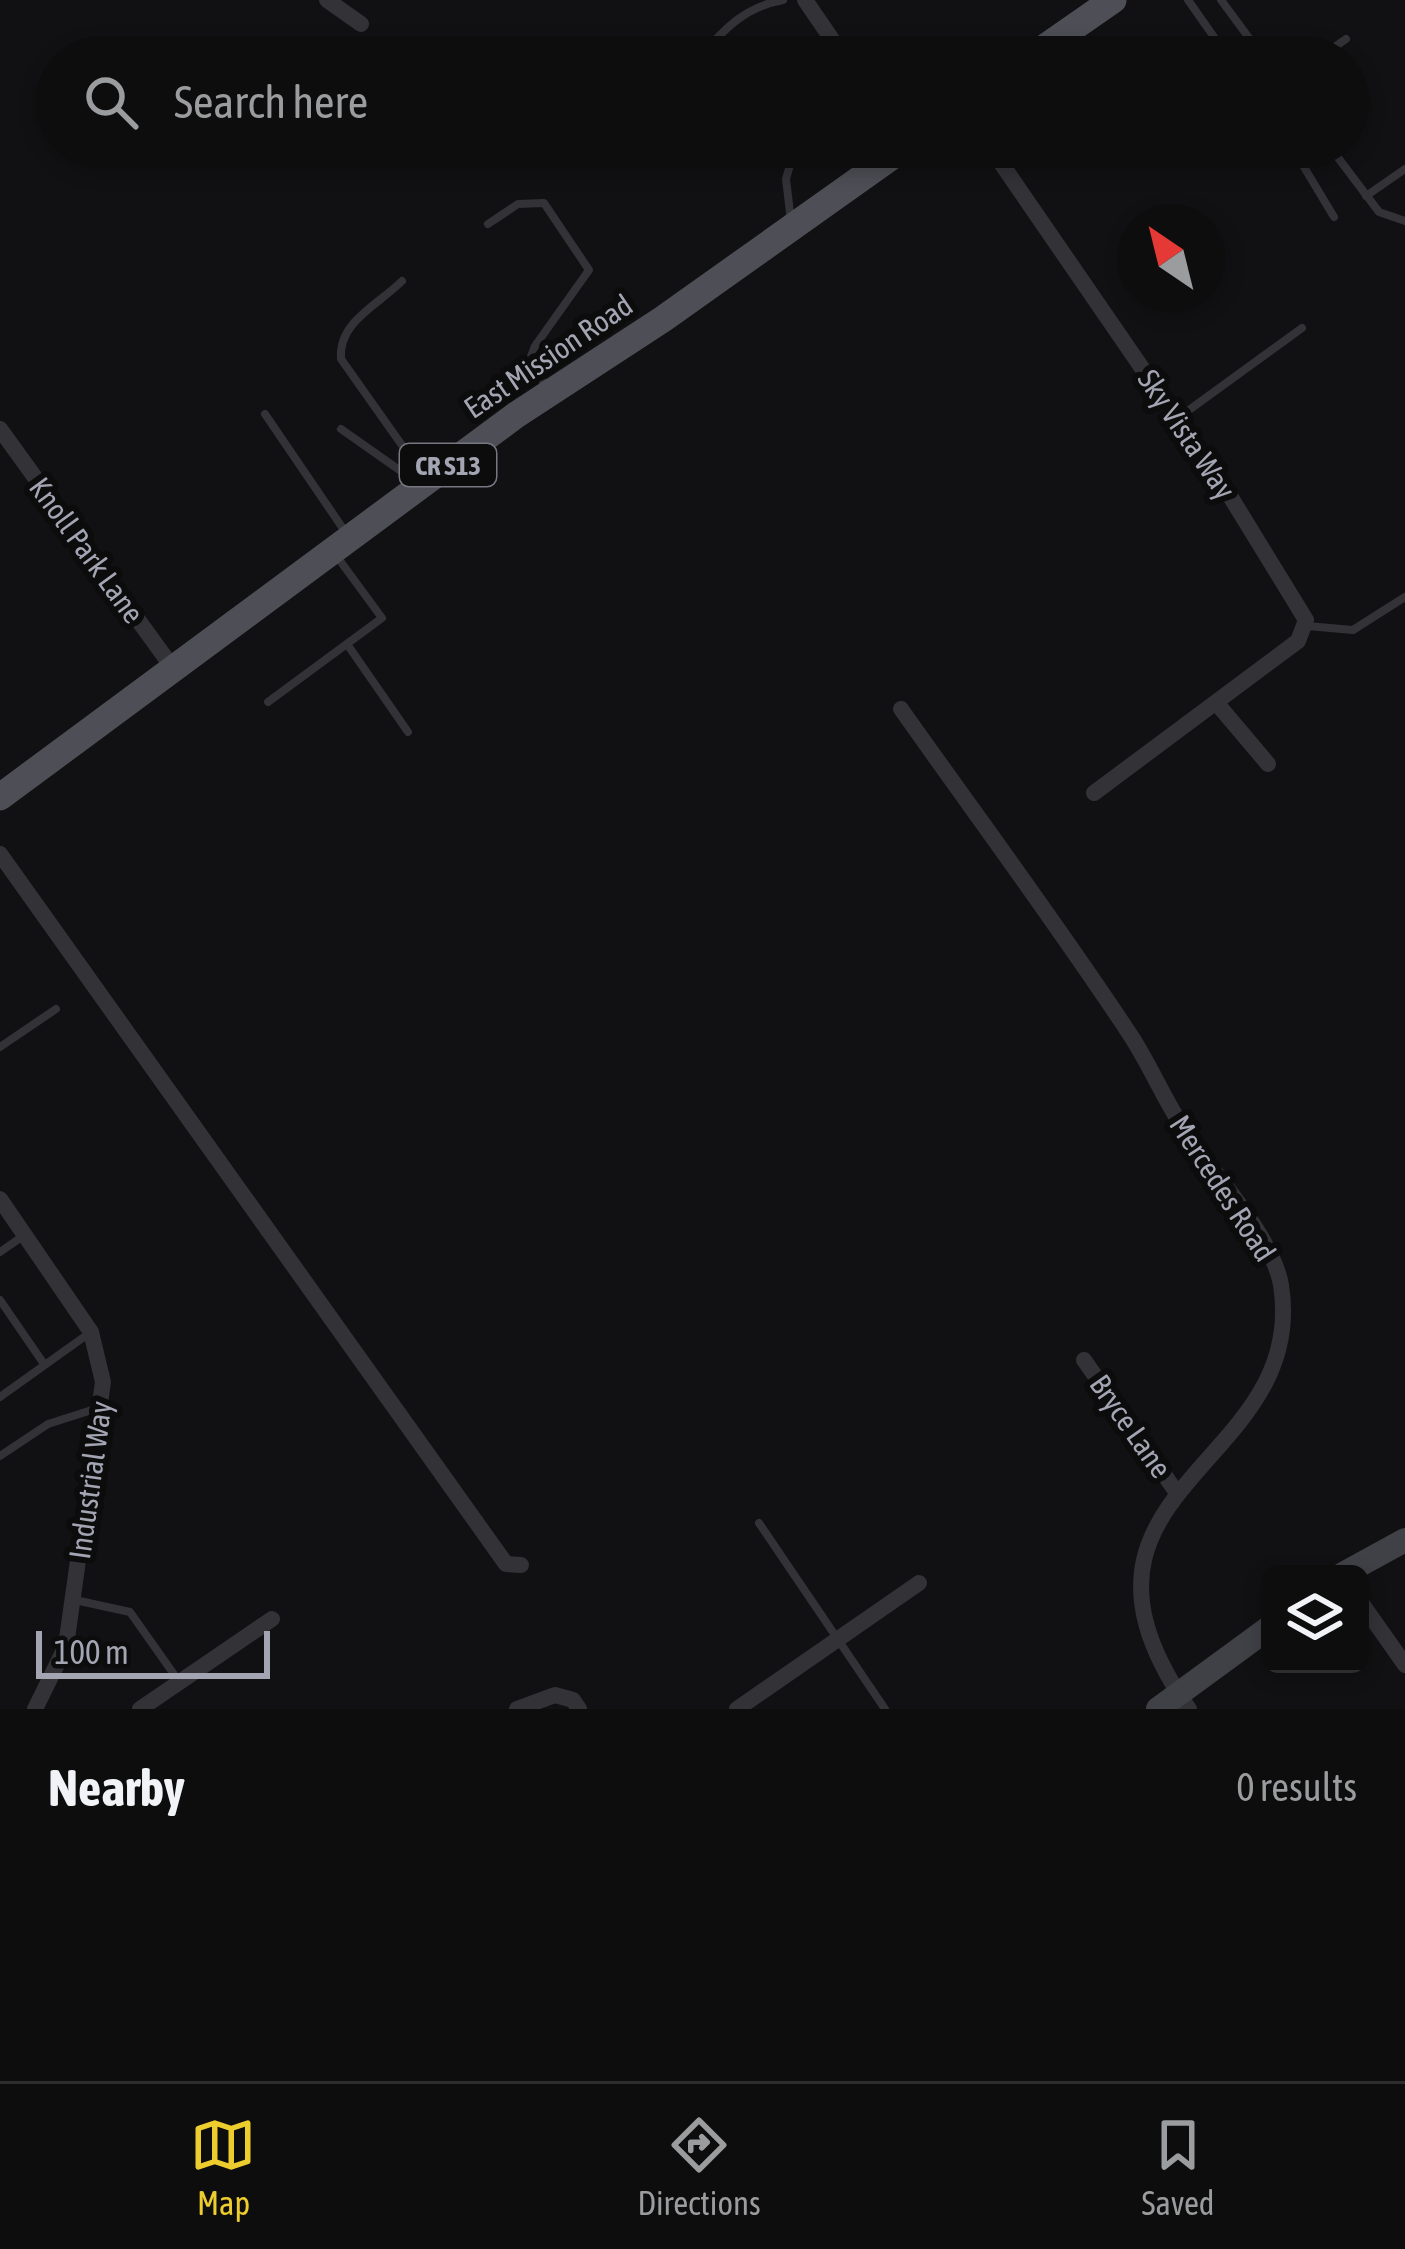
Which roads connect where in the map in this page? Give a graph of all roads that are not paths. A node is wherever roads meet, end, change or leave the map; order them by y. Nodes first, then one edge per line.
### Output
1 (327, 0) edge
2 (783, 0) edge
3 (805, 0) edge
4 (1113, 0) edge
5 (1188, 0) edge
6 (1221, 0) edge
7 (361, 24) dead end
8 (718, 36) edge
9 (830, 36) edge
10 (1061, 36) edge
11 (1213, 36) edge
12 (1248, 36) edge
13 (789, 168) edge
14 (876, 168) edge
15 (1004, 168) edge
16 (1305, 168) edge
17 (1345, 168) edge
18 (1405, 169) edge
19 (1366, 196) junction
20 (1334, 217) dead end
21 (1405, 220) edge
22 (488, 224) dead end
23 (794, 228) junction
24 (402, 281) dead end
25 (1302, 328) dead end
26 (548, 392) junction
27 (265, 414) dead end
28 (1177, 419) junction
29 (0, 429) edge
30 (341, 429) dead end
31 (424, 484) junction
32 (342, 546) junction
33 (1405, 597) edge
34 (1306, 626) junction
35 (347, 644) junction
36 (175, 671) junction
37 (268, 702) dead end
38 (1219, 706) junction
39 (901, 709) dead end
40 (408, 731) dead end
41 (1268, 764) dead end
42 (1094, 794) dead end
43 (0, 797) edge
44 (0, 854) edge
45 (56, 1010) dead end
46 (0, 1047) edge
47 (1, 1204) edge
48 (24, 1235) junction
49 (0, 1252) edge
50 (0, 1300) edge
51 (91, 1332) junction
52 (1084, 1360) dead end
53 (44, 1364) junction
54 (0, 1396) edge
55 (99, 1408) junction
56 (0, 1456) edge
57 (1177, 1493) junction
58 (758, 1523) dead end
59 (1405, 1540) edge
60 (521, 1565) dead end
61 (1359, 1565) edge
62 (919, 1583) dead end
63 (73, 1600) junction
64 (1369, 1614) edge
65 (272, 1619) dead end
66 (1261, 1634) edge
67 (836, 1641) junction
68 (1405, 1665) edge
69 (179, 1682) junction
70 (1175, 1704) edge
71 (35, 1709) edge
72 (140, 1709) edge
73 (517, 1709) edge
74 (579, 1709) edge
75 (737, 1709) edge
76 (885, 1709) edge

1 - 7 street
2 - 8 lane
3 - 9 street
4 - 10 main road
5 - 11 lane
6 - 12 lane
13 - 23 lane
14 - 23 main road, East Mission Road / CR S13
15 - 28 street, Sky Vista Way
16 - 20 lane
17 - 19 lane
18 - 19 lane
19 - 21 lane
22 - 26 lane
23 - 26 main road, East Mission Road / CR S13
24 - 31 lane
25 - 28 lane
26 - 31 main road, East Mission Road / CR S13
27 - 32 lane
28 - 34 street, Sky Vista Way
29 - 36 street, Knoll Park Lane
30 - 31 lane
31 - 32 main road, East Mission Road / CR S13
32 - 35 lane
32 - 36 main road, East Mission Road / CR S13
33 - 34 lane
34 - 38 street
35 - 37 lane
35 - 40 lane
36 - 43 main road, East Mission Road / CR S13
38 - 41 street
38 - 42 street
39 - 57 street, Mercedes Road
44 - 60 street
45 - 46 lane
47 - 48 street, Industrial Way
48 - 49 lane
48 - 51 street, Industrial Way
50 - 53 lane
51 - 53 lane
51 - 55 street, Industrial Way
52 - 57 street, Bryce Lane
53 - 54 lane
55 - 56 lane
55 - 63 street, Industrial Way
57 - 70 street, Mercedes Road
58 - 67 lane
59 - 61 street
62 - 67 street
63 - 69 lane
63 - 71 street, Industrial Way
64 - 68 street
65 - 69 street
66 - 70 street
67 - 75 street
67 - 76 lane
69 - 72 street
73 - 74 street

